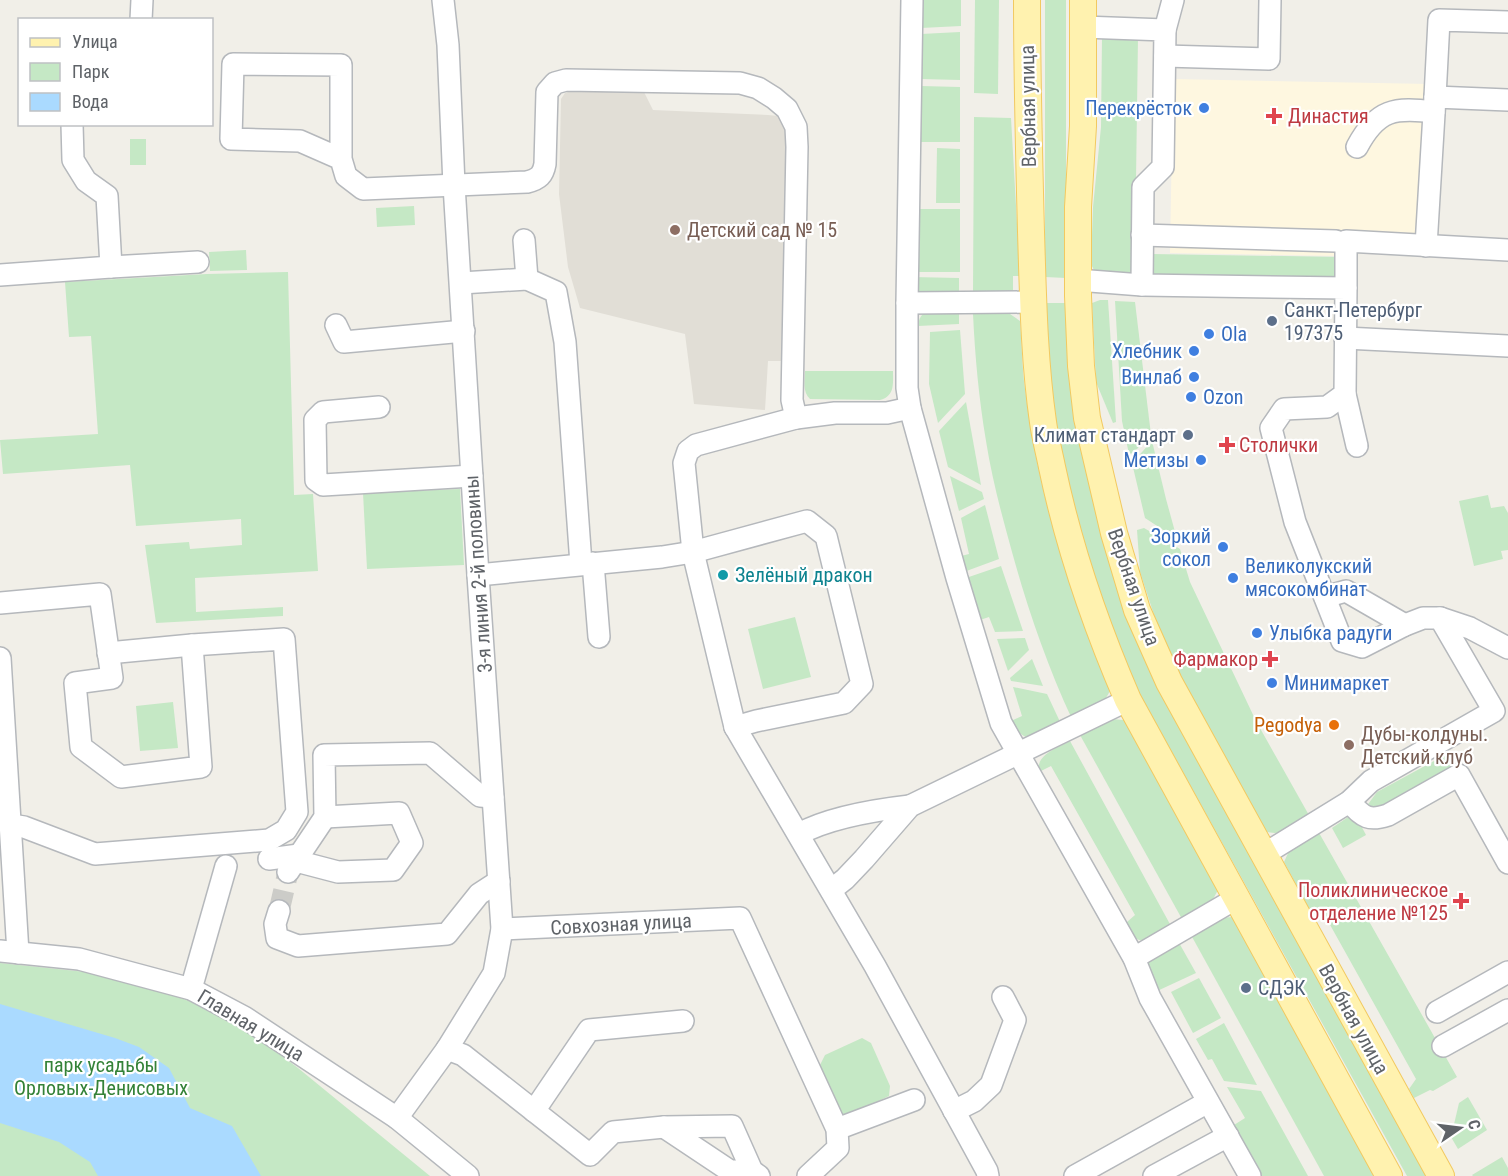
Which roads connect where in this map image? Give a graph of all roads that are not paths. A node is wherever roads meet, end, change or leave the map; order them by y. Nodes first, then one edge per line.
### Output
1 (142, 0) edge
2 (443, 0) edge
3 (912, 0) edge
4 (1027, 0) edge
5 (1083, 0) edge
6 (1173, 0) edge
7 (1270, 0) edge
8 (141, 18) edge
9 (1508, 22) edge
10 (1083, 27) junction
11 (1165, 30) junction
12 (1165, 56) junction
13 (1508, 99) edge
14 (1435, 105) junction
15 (72, 126) edge
16 (1357, 147) dead end
17 (341, 159) junction
18 (454, 185) junction
19 (1142, 235) junction
20 (524, 240) dead end
21 (1336, 241) dead end
22 (1426, 246) junction
23 (1508, 250) edge
24 (198, 262) dead end
25 (111, 267) junction
26 (0, 275) edge
27 (527, 279) junction
28 (1077, 279) junction
29 (461, 283) junction
30 (1142, 285) junction
31 (1346, 288) junction
32 (1034, 302) junction
33 (907, 303) junction
34 (336, 325) dead end
35 (464, 331) junction
36 (1345, 338) junction
37 (1508, 345) edge
38 (1345, 394) junction
39 (379, 407) dead end
40 (910, 408) junction
41 (796, 418) junction
42 (1357, 446) dead end
43 (472, 476) junction
44 (693, 552) junction
45 (587, 564) junction
46 (478, 574) junction
47 (1325, 597) junction
48 (0, 603) edge
49 (1440, 618) junction
50 (1405, 625) junction
51 (598, 637) dead end
52 (192, 645) junction
53 (1508, 648) edge
54 (108, 653) junction
55 (0, 657) edge
56 (1128, 700) junction
57 (1501, 707) edge
58 (735, 727) junction
59 (1018, 753) junction
60 (493, 797) junction
61 (1349, 802) junction
62 (910, 806) junction
63 (325, 817) junction
64 (11, 825) junction
65 (799, 834) junction
66 (1263, 855) junction
67 (269, 860) dead end
68 (294, 863) junction
69 (1508, 863) edge
70 (226, 866) dead end
71 (499, 881) junction
72 (831, 890) junction
73 (1237, 898) junction
74 (279, 911) tunnel mouth
75 (502, 930) junction
76 (9, 952) edge
77 (1134, 958) junction
78 (1508, 972) edge
79 (191, 988) junction
80 (1003, 997) dead end
81 (1508, 1010) edge
82 (1437, 1012) dead end
83 (683, 1021) dead end
84 (1443, 1046) dead end
85 (447, 1049) junction
86 (914, 1100) dead end
87 (1208, 1102) junction
88 (534, 1111) junction
89 (954, 1111) junction
90 (397, 1118) junction
91 (664, 1127) junction
92 (837, 1129) junction
93 (1228, 1136) junction
94 (755, 1173) edge
95 (468, 1176) edge
96 (808, 1176) edge
97 (988, 1176) edge
98 (1075, 1176) edge
99 (1154, 1176) edge
100 (1250, 1176) edge
101 (1389, 1176) edge
102 (1441, 1176) edge

1 - 8 street
2 - 18 street, 3-я линия 2-й половины
3 - 33 street
4 - 32 main road, Вербная улица
5 - 10 main road, Вербная улица
6 - 11 street
7 - 12 street
9 - 14 street
10 - 11 street
10 - 28 main road, Вербная улица
11 - 12 street
12 - 19 street
13 - 14 street
14 - 16 street
14 - 22 street
15 - 25 street
17 - 17 street
17 - 18 street
18 - 29 street, 3-я линия 2-й половины
18 - 41 street
19 - 21 street
19 - 30 street
20 - 27 street
22 - 23 street
22 - 31 street
24 - 25 street
25 - 26 street
27 - 29 street
27 - 45 street
28 - 30 street
28 - 66 main road, Вербная улица
29 - 35 street, 3-я линия 2-й половины
30 - 31 street
31 - 36 street
32 - 33 street
32 - 56 main road, Вербная улица
33 - 40 street
34 - 35 street
35 - 43 street, 3-я линия 2-й половины
36 - 37 street
36 - 38 street
38 - 42 street
38 - 47 street
39 - 43 street
40 - 41 street
40 - 59 street
41 - 44 street
43 - 46 street, 3-я линия 2-й половины
44 - 45 street
44 - 58 street
44 - 58 street
45 - 46 street
45 - 51 street
46 - 60 street, 3-я линия 2-й половины
47 - 50 street
47 - 50 street
48 - 54 street
49 - 50 street
49 - 53 street
49 - 57 street
52 - 54 street
52 - 54 street
52 - 64 street
55 - 64 street
56 - 59 street
56 - 73 main road, Вербная улица
57 - 61 street
58 - 65 street
59 - 62 street
59 - 77 street
60 - 63 street
60 - 71 street, 3-я линия 2-й половины
61 - 66 street
61 - 69 street
62 - 65 street
62 - 72 street
63 - 68 street
63 - 68 street
64 - 76 street
65 - 72 street
66 - 102 main road, Вербная улица
67 - 68 street
70 - 79 street
71 - 74 street
71 - 75 street, 3-я линия 2-й половины
72 - 89 street
73 - 77 street
73 - 101 main road, Вербная улица
75 - 85 street, 3-я линия 2-й половины
75 - 92 street, Совхозная улица
76 - 79 street, Главная улица
77 - 87 street
78 - 82 street
79 - 90 street, Главная улица
80 - 89 street
81 - 84 street
83 - 88 street
85 - 88 street
85 - 90 street, 3-я линия 2-й половины
86 - 92 street
87 - 93 street
87 - 98 street
88 - 91 street
89 - 97 street
90 - 95 street, Главная улица
91 - 94 street
91 - 94 street
92 - 96 street
93 - 99 street
93 - 100 street

